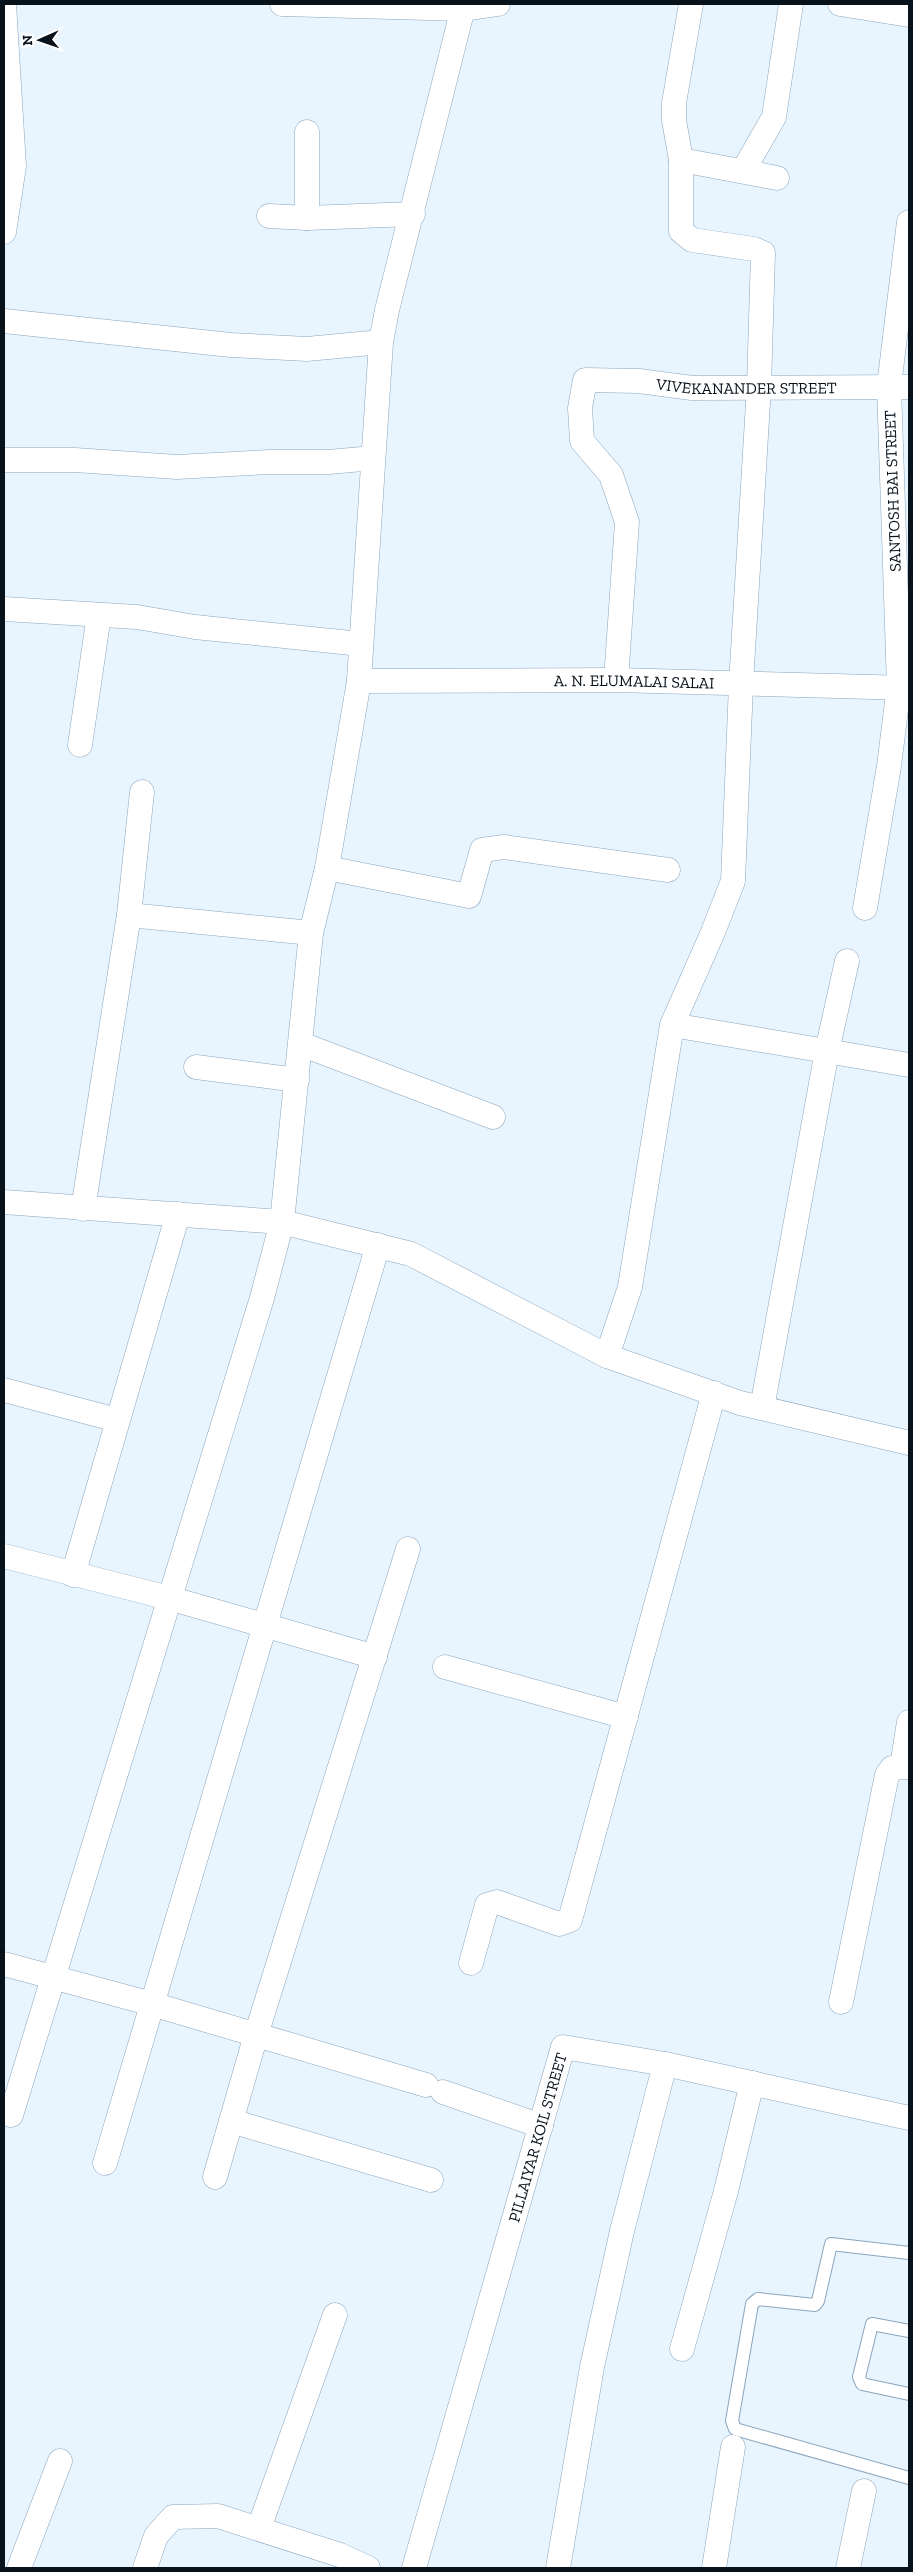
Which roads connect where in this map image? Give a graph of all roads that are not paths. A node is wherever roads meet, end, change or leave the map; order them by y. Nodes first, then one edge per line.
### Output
1 (4, 4) edge
2 (282, 4) edge
3 (498, 4) edge
4 (691, 4) edge
5 (791, 4) edge
6 (840, 4) edge
7 (464, 6) edge
8 (909, 15) edge
9 (307, 132) dead end
10 (681, 160) junction
11 (9, 167) edge
12 (743, 171) junction
13 (776, 178) dead end
14 (413, 214) junction
15 (269, 216) dead end
16 (306, 218) junction
17 (909, 222) edge
18 (4, 232) edge
19 (4, 321) edge
20 (381, 342) junction
21 (759, 386) junction
22 (899, 387) edge
23 (373, 458) junction
24 (4, 460) edge
25 (4, 609) edge
26 (99, 615) junction
27 (361, 644) junction
28 (616, 680) junction
29 (359, 681) junction
30 (741, 684) junction
31 (904, 687) edge
32 (80, 746) dead end
33 (142, 792) dead end
34 (327, 868) junction
35 (668, 870) dead end
36 (864, 908) dead end
37 (129, 915) junction
38 (311, 933) junction
39 (847, 961) dead end
40 (672, 1024) junction
41 (300, 1044) junction
42 (827, 1051) junction
43 (909, 1065) edge
44 (196, 1067) dead end
45 (297, 1080) junction
46 (493, 1117) dead end
47 (4, 1202) edge
48 (82, 1209) junction
49 (178, 1214) junction
50 (282, 1222) junction
51 (378, 1246) junction
52 (607, 1356) junction
53 (4, 1390) edge
54 (714, 1394) junction
55 (762, 1408) junction
56 (117, 1420) junction
57 (909, 1443) edge
58 (408, 1549) dead end
59 (4, 1556) edge
60 (73, 1575) junction
61 (169, 1598) junction
62 (265, 1626) junction
63 (374, 1656) junction
64 (445, 1667) dead end
65 (626, 1717) junction
66 (909, 1722) edge
67 (905, 1766) edge
68 (471, 1963) dead end
69 (4, 1964) edge
70 (53, 1976) junction
71 (841, 2002) dead end
72 (152, 2004) junction
73 (256, 2035) junction
74 (666, 2064) junction
75 (752, 2084) junction
76 (11, 2115) dead end
77 (909, 2118) edge
78 (231, 2121) junction
79 (541, 2126) junction
80 (105, 2163) dead end
81 (215, 2177) dead end
82 (431, 2180) dead end
83 (909, 2253) edge
84 (335, 2315) dead end
85 (909, 2331) edge
86 (682, 2349) dead end
87 (909, 2394) edge
88 (733, 2447) dead end
89 (60, 2461) dead end
90 (909, 2478) edge
91 (864, 2491) dead end
92 (259, 2528) junction
93 (19, 2568) edge
94 (145, 2568) edge
95 (368, 2568) edge
96 (414, 2568) edge
97 (558, 2568) edge
98 (714, 2568) edge
99 (848, 2568) edge

1 - 11 street
2 - 7 street
3 - 7 street
4 - 10 street
5 - 12 street
6 - 8 street
7 - 14 street
9 - 16 street
10 - 12 street
10 - 21 street
11 - 18 street
12 - 13 street
14 - 16 street
14 - 20 street
15 - 16 street
17 - 22 street, SANTOSH BAI STREET
19 - 20 street
20 - 23 street
21 - 22 street, VIVEKANANDER STREET
21 - 28 street, VIVEKANANDER STREET
21 - 30 street
22 - 31 street, SANTOSH BAI STREET
23 - 24 street
23 - 27 street
25 - 26 street
26 - 27 street
26 - 32 street
27 - 29 street
28 - 29 street, A. N. ELUMALAI SALAI
28 - 30 street, A. N. ELUMALAI SALAI
29 - 34 street
30 - 31 street, A. N. ELUMALAI SALAI
30 - 40 street
31 - 36 street, SANTOSH BAI STREET
33 - 37 street
34 - 35 street
34 - 38 street
37 - 38 street
37 - 48 street
38 - 41 street
39 - 42 street
40 - 42 street
40 - 52 street
41 - 45 street
41 - 46 street
42 - 43 street
42 - 55 street
44 - 45 street
45 - 50 street
47 - 48 street
48 - 49 street
49 - 50 street
49 - 56 street
50 - 51 street
50 - 61 street
51 - 52 street
51 - 62 street
52 - 54 street
53 - 56 street
54 - 55 street
54 - 65 street
55 - 57 street
56 - 60 street
58 - 63 street
59 - 60 street
60 - 61 street
61 - 62 street
61 - 70 street
62 - 63 street
62 - 72 street
63 - 73 street
64 - 65 street
65 - 68 street
66 - 67 street
67 - 71 street
69 - 70 street
70 - 72 street
70 - 76 street
72 - 73 street
72 - 80 street
73 - 78 street
73 - 79 street
74 - 75 street, PILLAIYAR KOIL STREET
74 - 79 street, PILLAIYAR KOIL STREET
74 - 97 street
75 - 77 street, PILLAIYAR KOIL STREET
75 - 86 street
78 - 81 street
78 - 82 street
79 - 96 street, PILLAIYAR KOIL STREET
83 - 90 lane
84 - 92 street
85 - 87 lane
88 - 98 street
89 - 93 street
91 - 99 street
92 - 94 street
92 - 95 street

